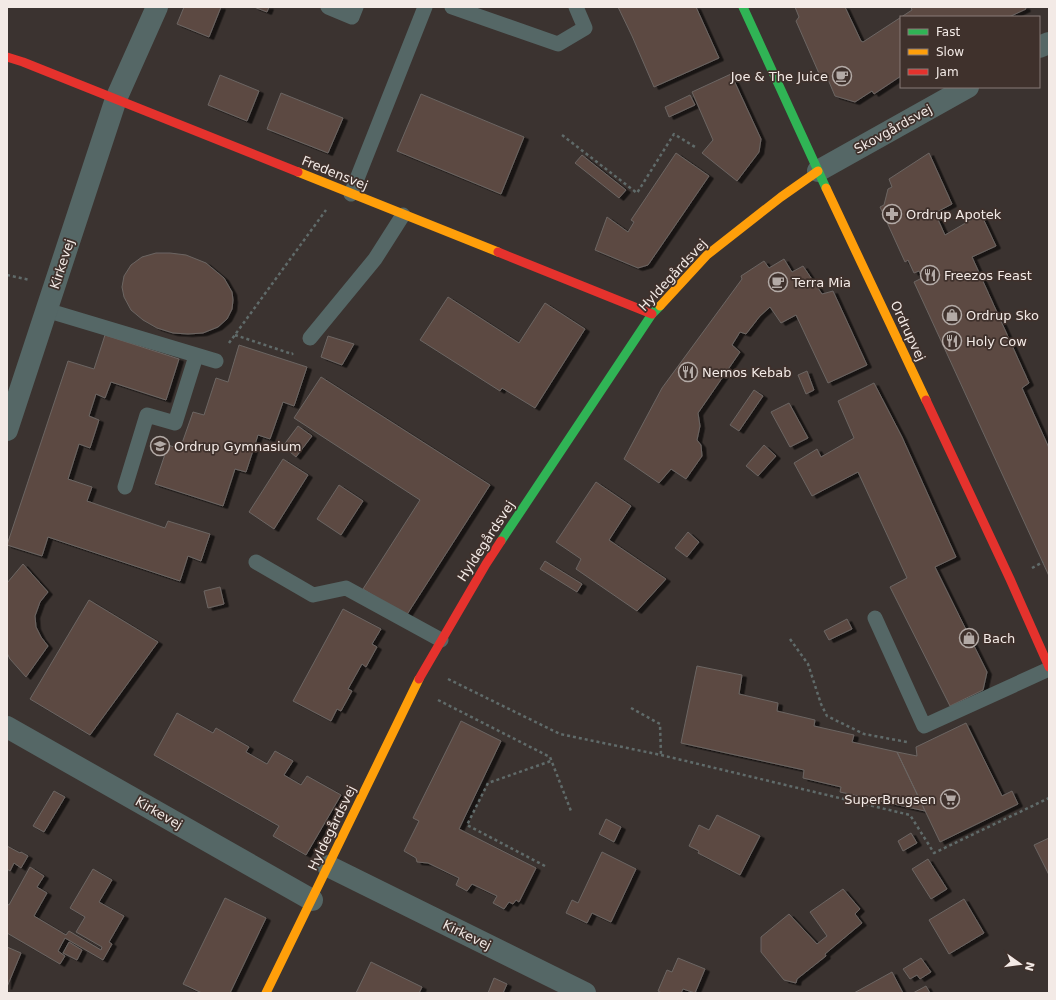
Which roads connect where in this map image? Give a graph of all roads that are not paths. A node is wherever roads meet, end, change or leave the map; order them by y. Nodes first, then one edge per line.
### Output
1 (157, 7) edge
2 (328, 7) edge
3 (356, 7) edge
4 (425, 7) edge
5 (452, 7) edge
6 (576, 7) edge
7 (743, 7) edge
8 (7, 57) edge
9 (966, 88) edge
10 (116, 98) junction
11 (818, 171) junction
12 (351, 194) junction
13 (403, 215) junction
14 (46, 310) junction
15 (652, 314) junction
16 (310, 338) road end
17 (196, 356) junction
18 (216, 361) road end
19 (7, 430) edge
20 (125, 487) dead end
21 (256, 562) dead end
22 (875, 618) dead end
23 (441, 640) junction
24 (1049, 668) edge
25 (7, 727) edge
26 (328, 866) junction
27 (312, 900) junction
28 (266, 993) edge
29 (585, 993) edge

1 - 10 street, Kirkevej
2 - 3 lane
4 - 12 lane
5 - 6 lane
7 - 11 street, Ordrupvej
8 - 10 street, Fredensvej
9 - 11 street, Skovgårdsvej
10 - 12 street, Fredensvej
10 - 14 street, Kirkevej
11 - 15 street, Hyldegårdsvej
11 - 24 street, Ordrupvej
12 - 13 street, Fredensvej
13 - 15 street, Fredensvej
13 - 16 lane
14 - 17 lane
14 - 19 street, Kirkevej
15 - 23 street, Hyldegårdsvej
17 - 18 lane
17 - 20 lane
21 - 23 lane
22 - 24 lane
23 - 26 street, Hyldegårdsvej
25 - 27 street, Kirkevej
26 - 27 street, Hyldegårdsvej
26 - 29 street, Kirkevej
27 - 28 street, Hyldegårdsvej

